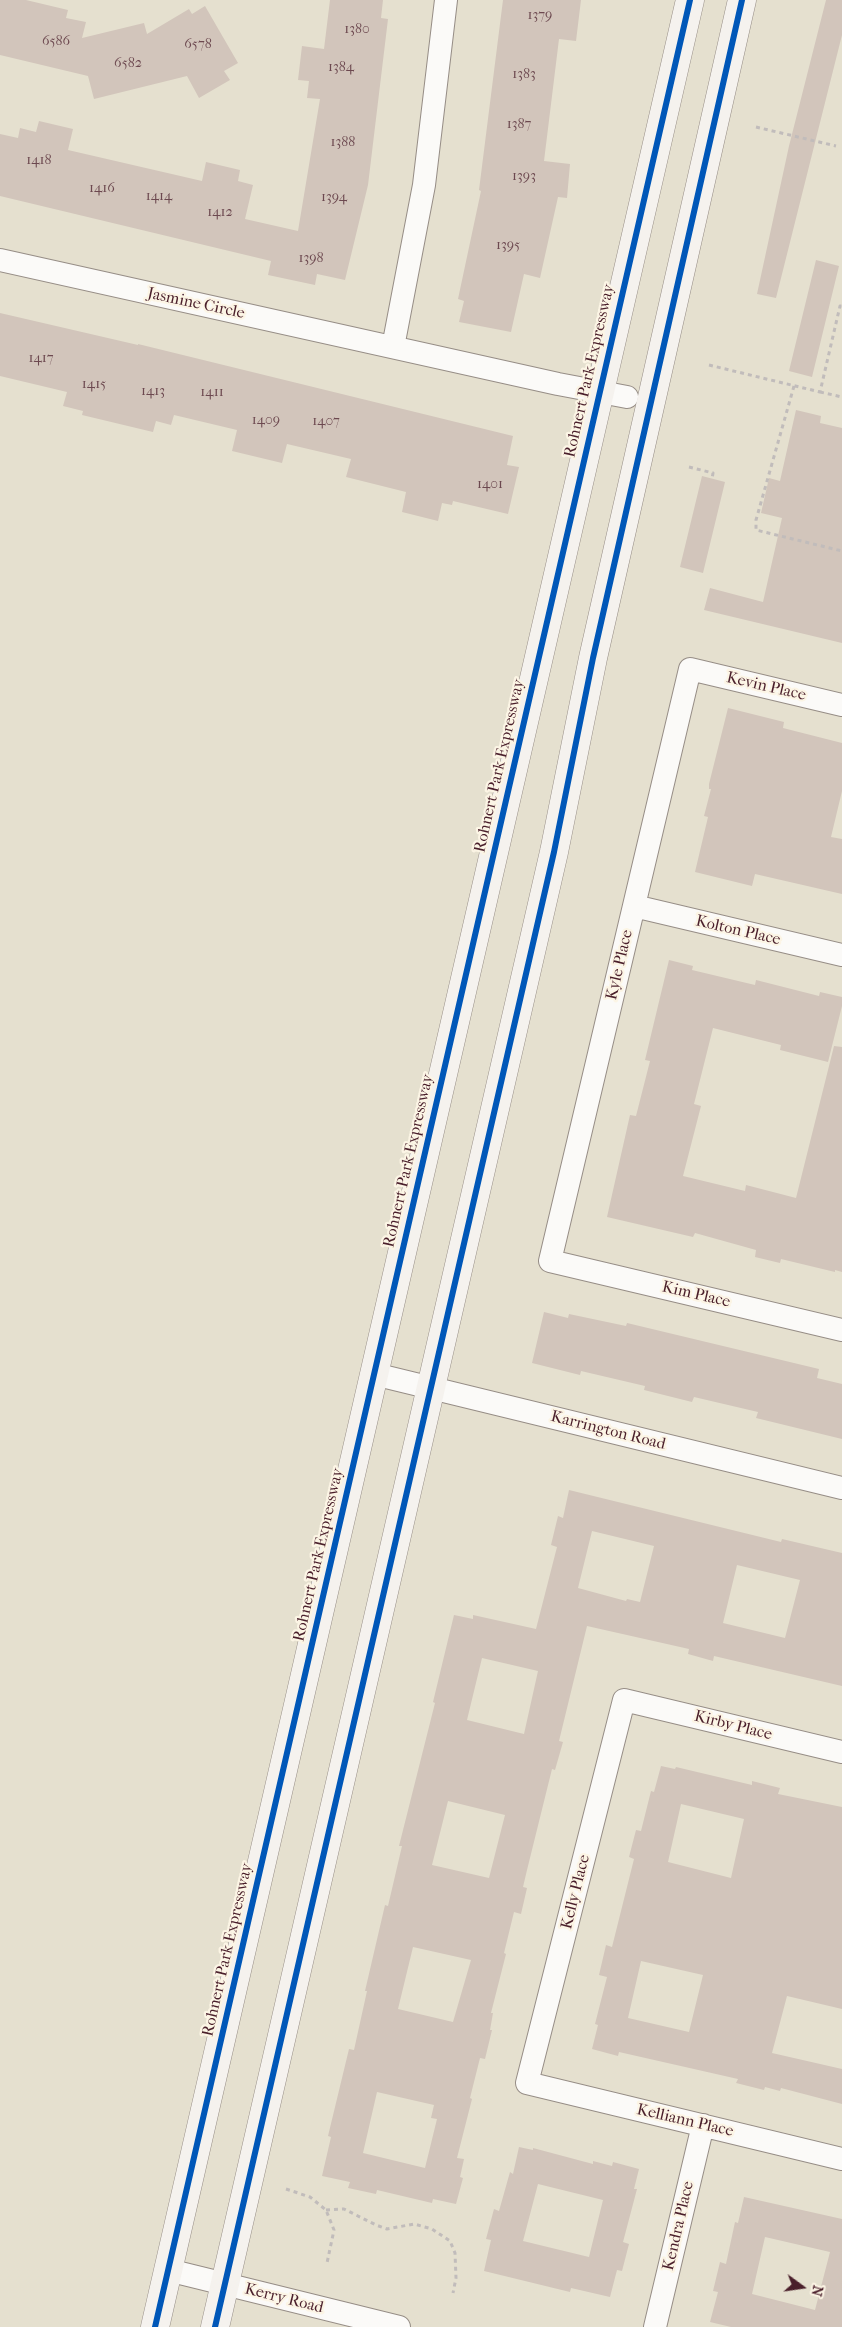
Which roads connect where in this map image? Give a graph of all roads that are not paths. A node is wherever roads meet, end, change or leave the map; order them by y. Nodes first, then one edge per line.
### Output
1 (446, 0) edge
2 (690, 0) edge
3 (742, 0) edge
4 (0, 260) edge
5 (393, 347) junction
6 (600, 392) junction
7 (627, 396) dead end
8 (690, 669) joint
9 (842, 705) edge
10 (634, 906) junction
11 (842, 955) edge
12 (550, 1261) joint
13 (842, 1330) edge
14 (374, 1374) junction
15 (432, 1389) junction
16 (842, 1488) edge
17 (624, 1700) joint
18 (842, 1752) edge
19 (527, 2083) joint
20 (703, 2125) junction
21 (842, 2159) edge
22 (168, 2270) junction
23 (225, 2284) junction
24 (155, 2327) edge
25 (215, 2327) edge
26 (399, 2327) edge
27 (655, 2327) edge

1 - 5 street
2 - 6 main road, Rohnert Park Expressway
3 - 15 main road
4 - 5 street, Jasmine Circle
5 - 6 street, Jasmine Circle
6 - 7 street, Jasmine Circle
6 - 14 main road, Rohnert Park Expressway
8 - 9 street, Kevin Place
8 - 10 street, Kyle Place
10 - 11 street, Kolton Place
10 - 12 street, Kyle Place
12 - 13 street, Kim Place
14 - 15 street, Karrington Road
14 - 22 main road, Rohnert Park Expressway
15 - 16 street, Karrington Road
15 - 23 main road
17 - 18 street, Kirby Place
17 - 19 street, Kelly Place
19 - 20 street, Kelliann Place
20 - 21 street, Kelliann Place
20 - 27 street, Kendra Place
22 - 23 street, Kerry Road
22 - 24 main road, Rohnert Park Expressway
23 - 25 main road
23 - 26 street, Kerry Road

